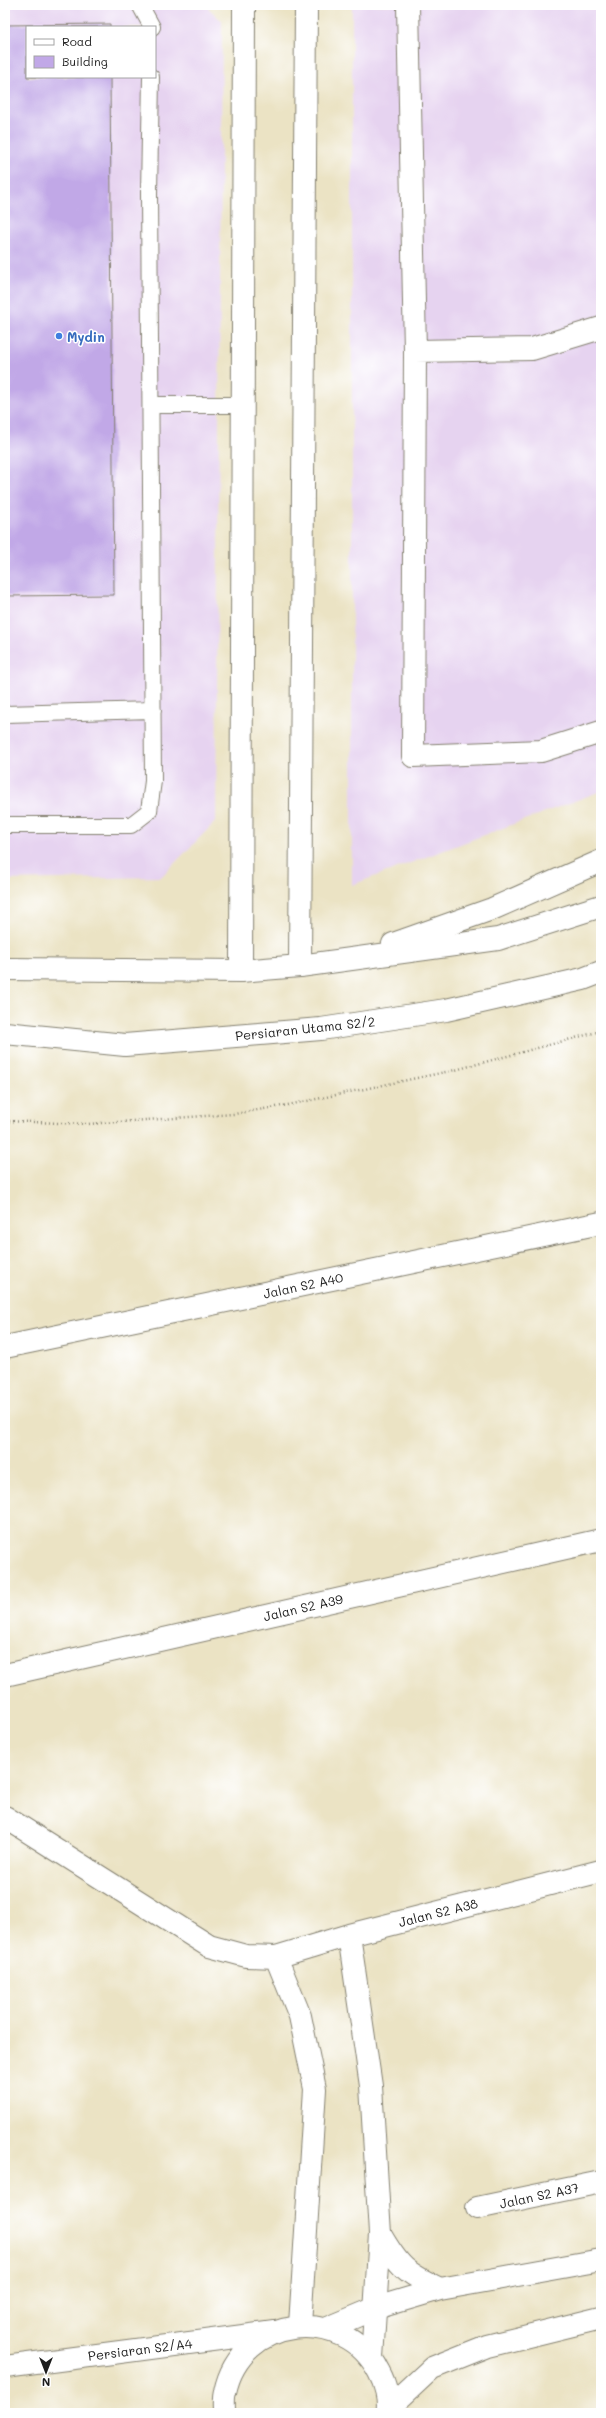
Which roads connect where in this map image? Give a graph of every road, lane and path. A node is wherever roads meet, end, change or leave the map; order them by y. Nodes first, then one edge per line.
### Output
1 (140, 5) edge
2 (244, 5) edge
3 (306, 5) edge
4 (408, 5) edge
5 (151, 26) edge
6 (151, 78) edge
7 (601, 328) edge
8 (415, 351) junction
9 (151, 405) junction
10 (242, 405) junction
11 (153, 710) junction
12 (5, 714) edge
13 (601, 732) edge
14 (5, 825) edge
15 (601, 861) edge
16 (601, 906) edge
17 (349, 960) junction
18 (300, 966) junction
19 (5, 969) edge
20 (240, 971) junction
21 (601, 972) edge
22 (601, 1031) edge
23 (5, 1032) edge
24 (5, 1121) edge
25 (601, 1223) edge
26 (5, 1347) edge
27 (601, 1540) edge
28 (5, 1675) edge
29 (5, 1817) edge
30 (601, 1871) edge
31 (349, 1935) junction
32 (276, 1957) junction
33 (601, 2182) edge
34 (477, 2208) dead end
35 (380, 2234) junction
36 (601, 2260) edge
37 (440, 2289) junction
38 (376, 2308) junction
39 (601, 2318) edge
40 (300, 2326) junction
41 (328, 2328) junction
42 (274, 2332) junction
43 (372, 2358) junction
44 (5, 2368) edge
45 (388, 2411) edge
46 (224, 2413) edge

1 - 5 lane
2 - 10 street
3 - 18 street
4 - 8 street
6 - 9 lane
7 - 8 street
8 - 13 street
9 - 10 lane
9 - 11 lane
10 - 20 street
11 - 12 lane
11 - 14 lane
15 - 17 street
16 - 17 street
17 - 18 street
18 - 20 street
19 - 20 street
21 - 23 street, Persiaran Utama S2/2
22 - 24 path
25 - 26 street, Jalan S2 A40
27 - 28 street, Jalan S2 A39
29 - 32 street, Jalan S2 A38
30 - 31 street, Jalan S2 A38
31 - 32 street, Jalan S2 A38
31 - 35 street
32 - 40 street
33 - 34 street, Jalan S2 A37
35 - 37 street
35 - 38 street
36 - 37 street
37 - 38 street
38 - 41 street
38 - 43 street
39 - 45 street
40 - 41 street
40 - 42 street
41 - 43 street
42 - 44 street, Persiaran S2/A4
42 - 46 street
43 - 45 street

